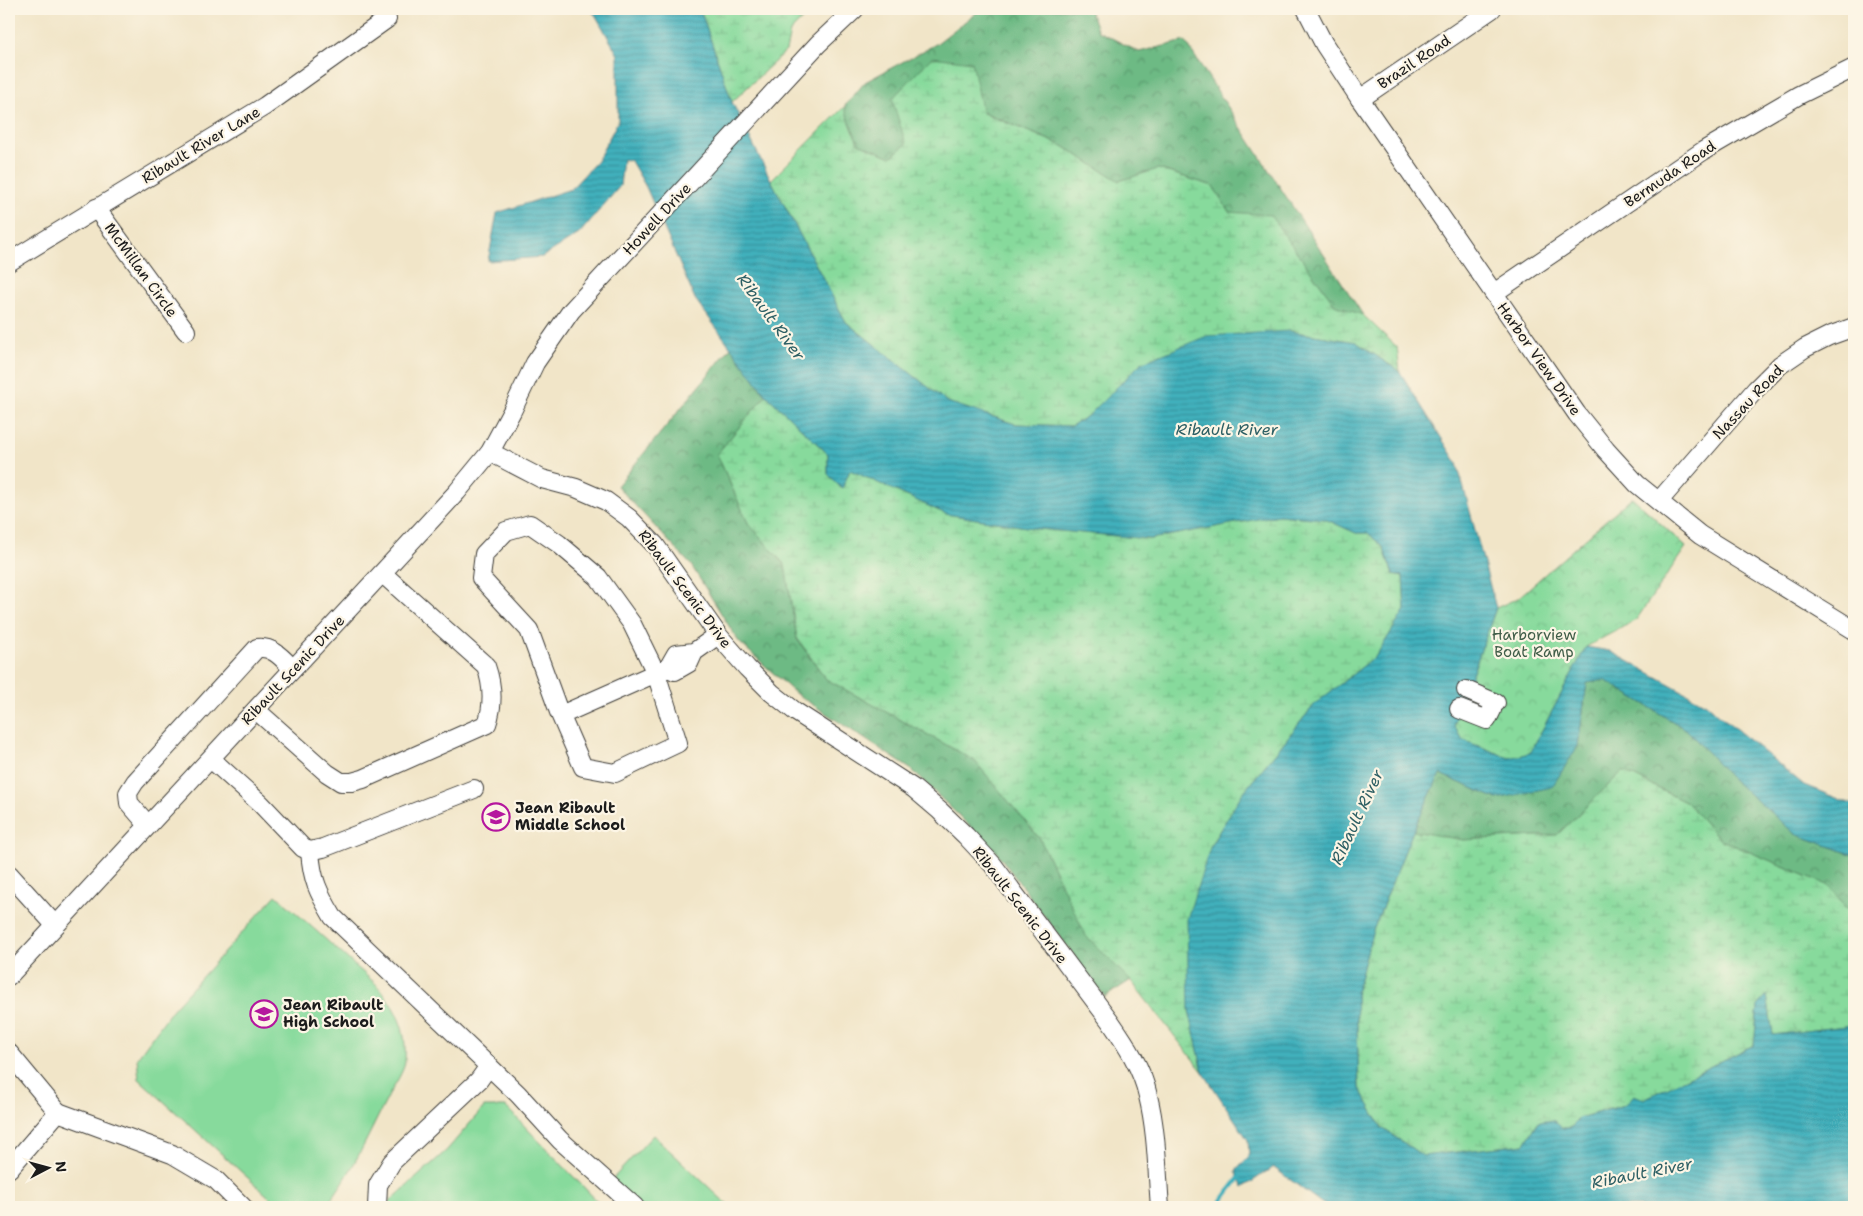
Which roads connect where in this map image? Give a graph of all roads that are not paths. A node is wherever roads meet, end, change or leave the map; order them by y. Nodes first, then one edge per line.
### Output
1 (855, 9) edge
2 (1306, 9) edge
3 (1492, 9) edge
4 (387, 19) dead end
5 (1854, 68) edge
6 (1360, 99) junction
7 (96, 208) junction
8 (9, 262) edge
9 (1494, 294) junction
10 (1854, 327) edge
11 (186, 331) dead end
12 (490, 452) junction
13 (1659, 500) junction
14 (383, 574) junction
15 (1854, 630) edge
16 (718, 635) junction
17 (293, 669) junction
18 (662, 670) junction
19 (1466, 690) dead end
20 (1459, 709) dead end
21 (256, 710) junction
22 (561, 715) junction
23 (211, 759) junction
24 (474, 789) dead end
25 (148, 825) junction
26 (310, 851) junction
27 (9, 874) edge
28 (55, 925) junction
29 (9, 976) edge
30 (9, 1053) edge
31 (489, 1066) junction
32 (58, 1112) junction
33 (9, 1168) edge
34 (243, 1207) edge
35 (377, 1207) edge
36 (635, 1207) edge
37 (1160, 1207) edge

1 - 12 street, Howell Drive
2 - 6 street, Harbor View Drive
3 - 6 street, Brazil Road
4 - 7 street, Ribault River Lane
5 - 9 street, Bermuda Road
6 - 9 street, Harbor View Drive
7 - 8 street, Ribault River Lane
7 - 11 street, McMillan Circle
9 - 13 street, Harbor View Drive
10 - 13 street, Nassau Road
12 - 14 street, Ribault Scenic Drive
12 - 16 street, Ribault Scenic Drive
13 - 15 street, Harbor View Drive
14 - 17 street, Ribault Scenic Drive
14 - 21 street
16 - 18 street
16 - 37 street, Ribault Scenic Drive
17 - 21 street, Ribault Scenic Drive
17 - 25 street
18 - 22 street
18 - 22 street
18 - 22 street
19 - 20 street
21 - 23 street, Ribault Scenic Drive
23 - 25 street, Ribault Scenic Drive
23 - 26 street
24 - 26 street
25 - 28 street, Ribault Scenic Drive
26 - 31 street
27 - 28 street
28 - 29 street, Ribault Scenic Drive
30 - 32 street
31 - 35 street
31 - 36 street
32 - 33 street
32 - 34 street

